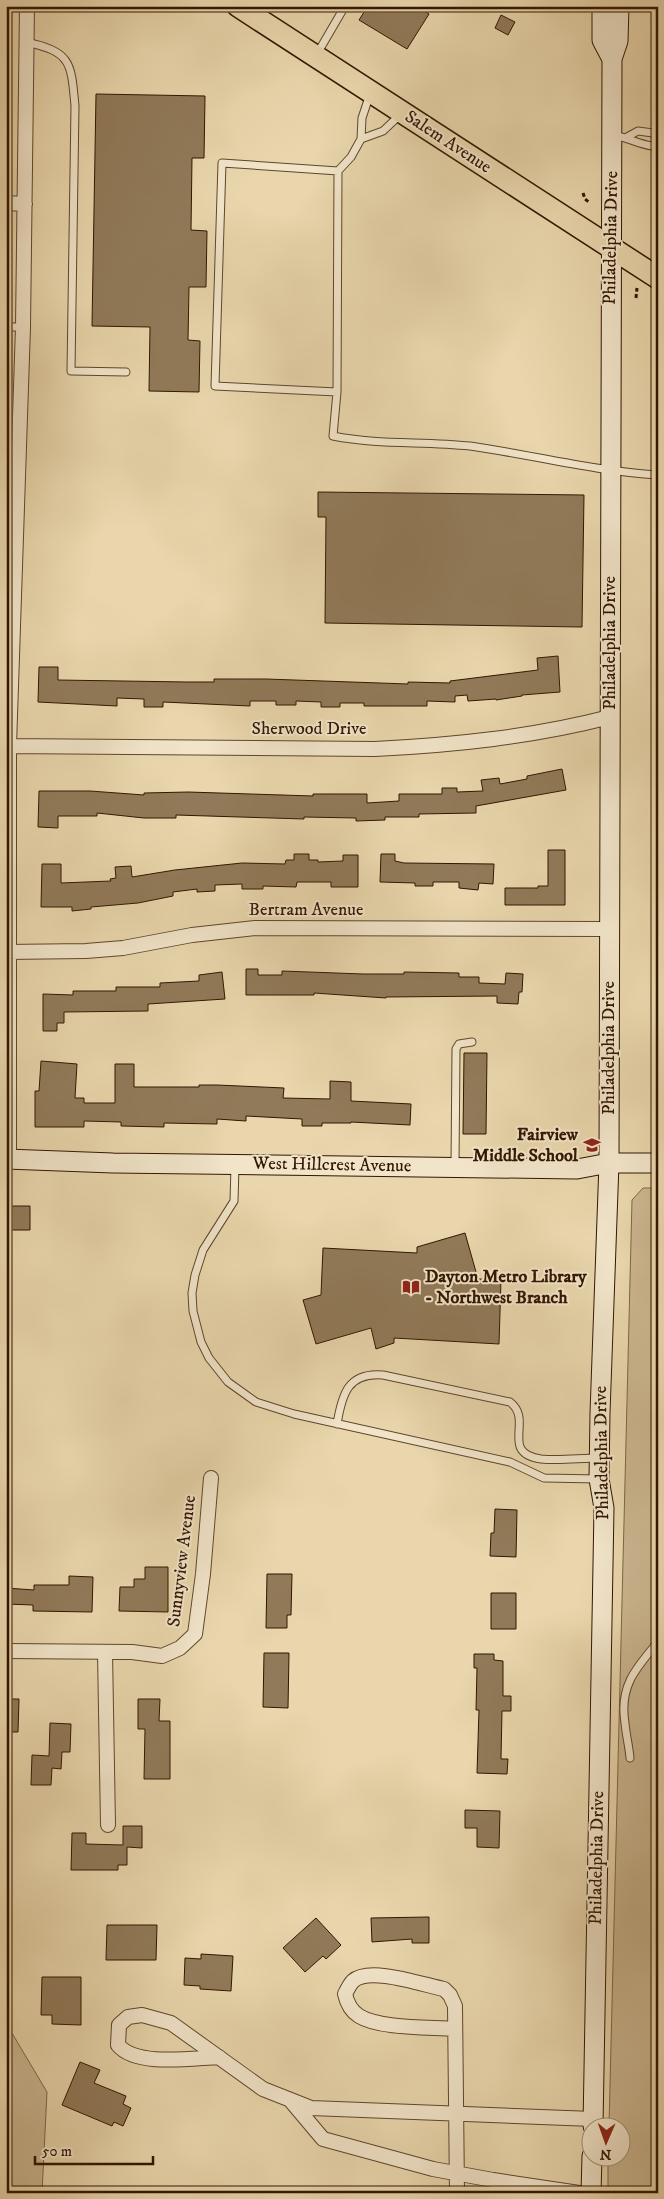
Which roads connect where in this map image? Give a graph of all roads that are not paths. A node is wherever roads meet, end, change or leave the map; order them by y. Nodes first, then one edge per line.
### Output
1 (27, 6) edge
2 (238, 6) edge
3 (344, 6) edge
4 (602, 6) edge
5 (619, 6) edge
6 (26, 42) junction
7 (315, 56) junction
8 (612, 59) junction
9 (370, 92) junction
10 (403, 112) junction
11 (620, 136) junction
12 (361, 139) junction
13 (658, 140) edge
14 (338, 171) junction
15 (6, 203) edge
16 (25, 204) junction
17 (610, 246) junction
18 (658, 278) edge
19 (6, 327) edge
20 (24, 327) junction
21 (126, 372) dead end
22 (337, 392) junction
23 (610, 471) junction
24 (658, 475) edge
25 (12, 536) edge
26 (610, 717) junction
27 (8, 746) edge
28 (608, 929) junction
29 (7, 952) edge
30 (472, 1042) dead end
31 (8, 1159) edge
32 (609, 1163) junction
33 (658, 1163) edge
34 (235, 1164) junction
35 (455, 1166) junction
36 (337, 1424) junction
37 (528, 1454) junction
38 (599, 1458) junction
39 (522, 1467) junction
40 (211, 1478) dead end
41 (599, 1479) junction
42 (658, 1642) edge
43 (6, 1651) edge
44 (105, 1652) junction
45 (630, 1758) dead end
46 (108, 1825) dead end
47 (456, 2029) junction
48 (219, 2057) junction
49 (288, 2099) junction
50 (456, 2113) junction
51 (593, 2116) edge
52 (582, 2122) edge
53 (592, 2166) edge
54 (456, 2174) junction
55 (457, 2193) edge
56 (578, 2193) edge
57 (591, 2193) edge

1 - 6 street
2 - 7 main road, Salem Avenue
3 - 7 lane
4 - 8 main road, Philadelphia Drive
5 - 8 main road, Philadelphia Drive
6 - 16 street
6 - 21 lane
7 - 9 main road, Salem Avenue
8 - 11 main road, Philadelphia Drive
9 - 10 main road, Salem Avenue
9 - 12 lane
10 - 12 lane
10 - 17 main road, Salem Avenue
11 - 13 lane
11 - 13 lane
11 - 17 main road, Philadelphia Drive
12 - 14 lane
14 - 22 lane
14 - 22 lane
15 - 16 street
16 - 20 street
17 - 18 main road, Salem Avenue
17 - 23 main road, Philadelphia Drive
19 - 20 lane
20 - 25 street
22 - 23 lane
23 - 24 lane
23 - 26 main road, Philadelphia Drive
25 - 27 street
26 - 27 street, Sherwood Drive
26 - 28 main road, Philadelphia Drive
27 - 29 street
28 - 29 street, Bertram Avenue
28 - 32 main road, Philadelphia Drive
29 - 31 street
30 - 35 lane
31 - 34 main road, West Hillcrest Avenue
32 - 33 main road, West Hillcrest Avenue
32 - 35 main road, West Hillcrest Avenue
32 - 38 main road, Philadelphia Drive
34 - 35 main road, West Hillcrest Avenue
34 - 36 lane
36 - 37 lane
36 - 39 lane
37 - 38 lane
37 - 39 lane
38 - 41 main road, Philadelphia Drive
39 - 41 lane
40 - 44 street, Sunnyview Avenue
41 - 51 main road, Philadelphia Drive
42 - 45 lane
43 - 44 street, Sunnyview Avenue
44 - 46 street
47 - 47 street
47 - 50 street
48 - 48 street
48 - 49 street
49 - 50 street
49 - 54 street
50 - 52 street
50 - 54 street
53 - 57 main road
54 - 55 street
54 - 56 street

